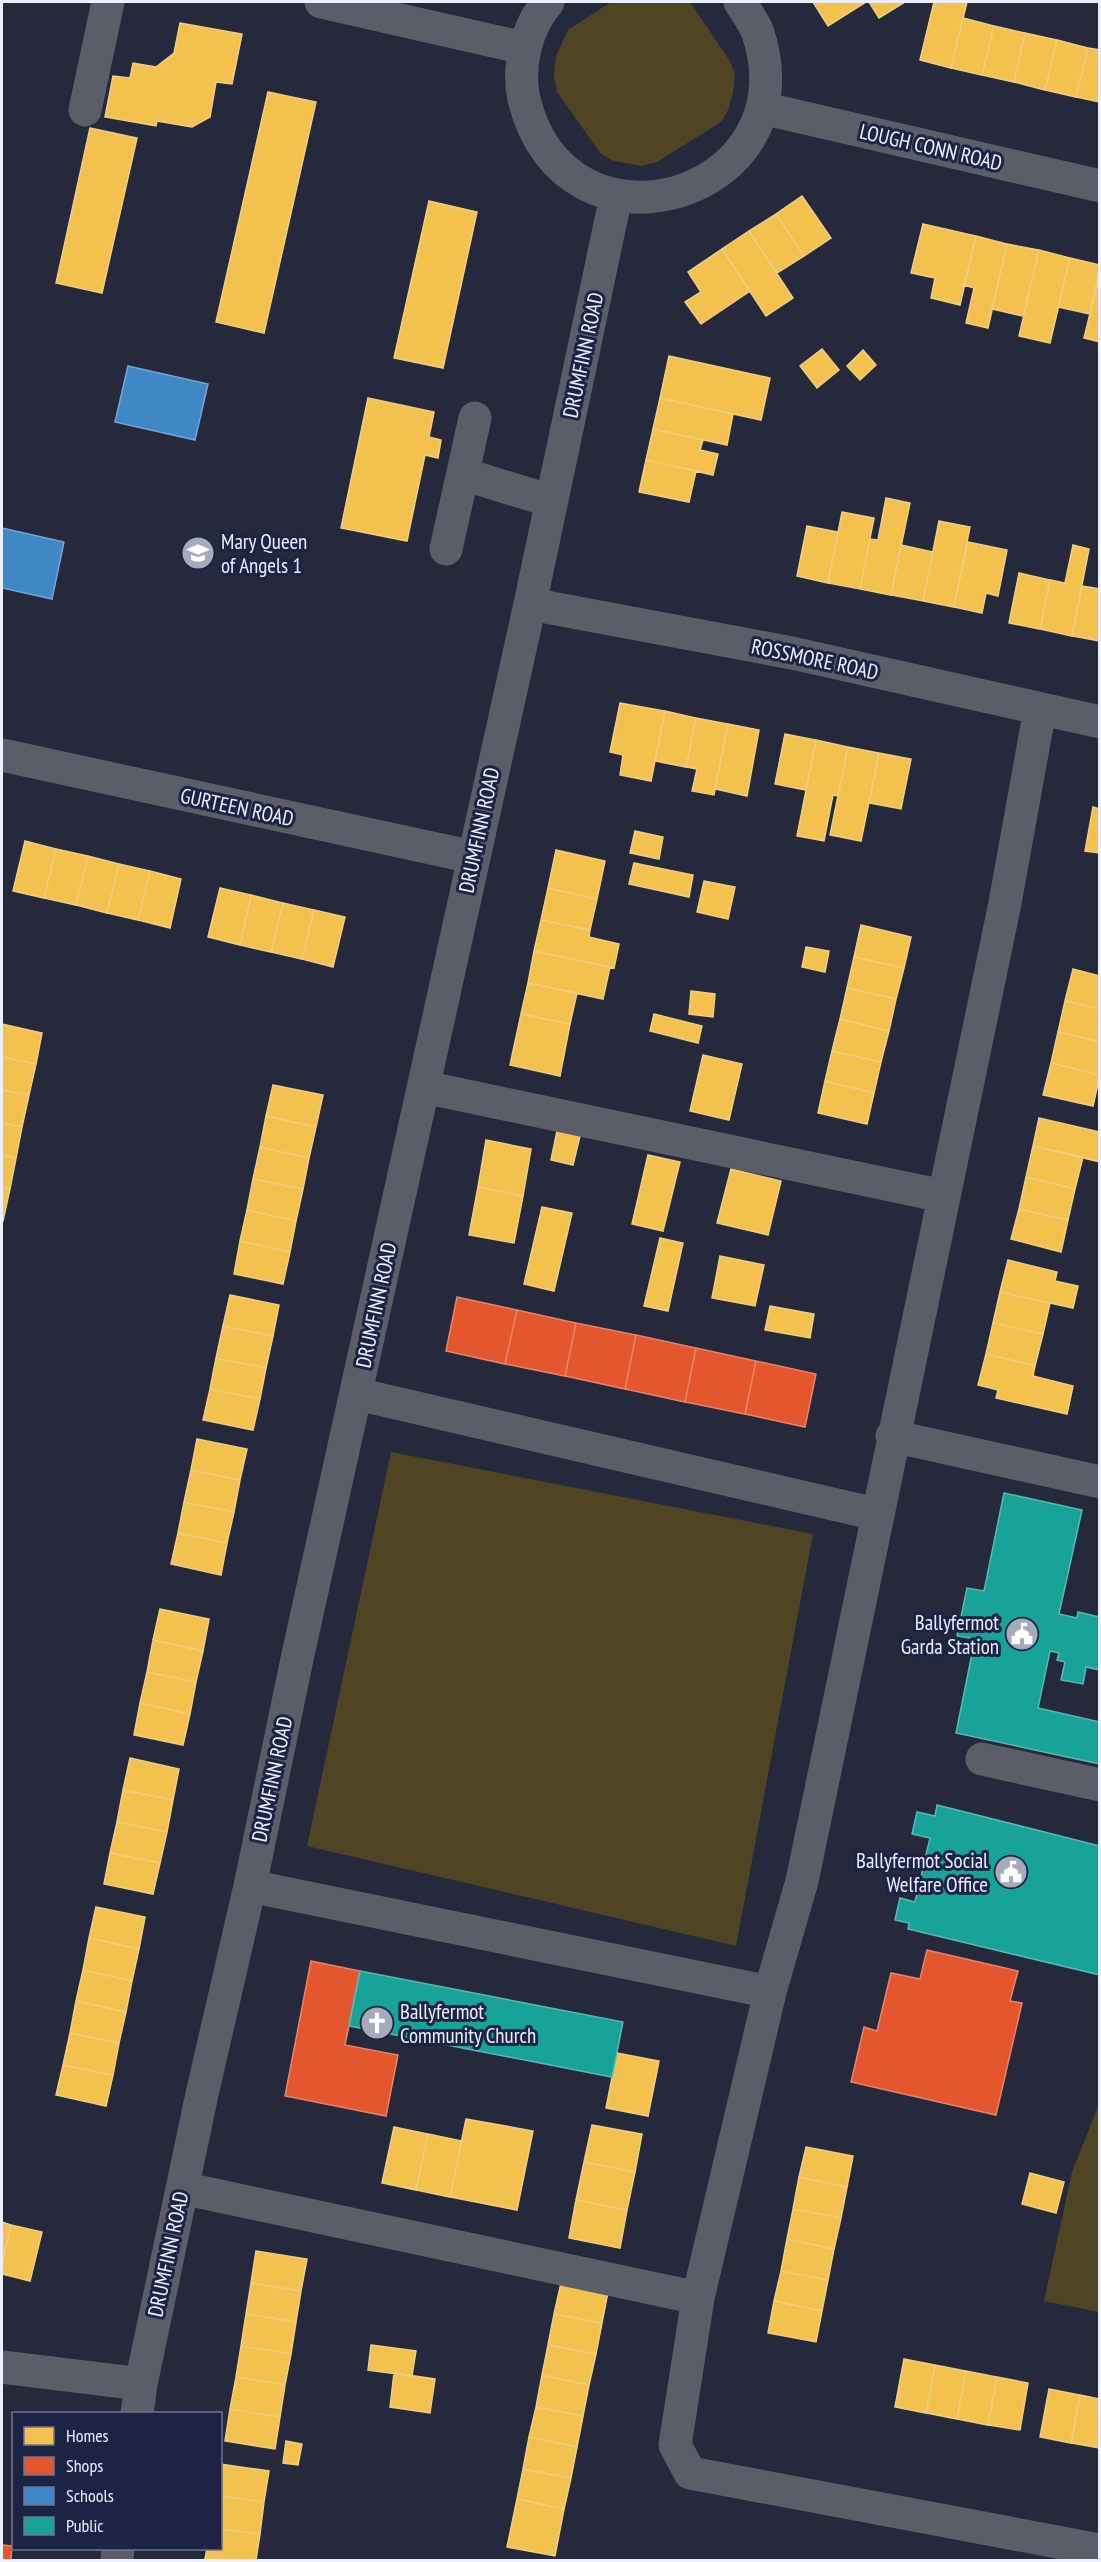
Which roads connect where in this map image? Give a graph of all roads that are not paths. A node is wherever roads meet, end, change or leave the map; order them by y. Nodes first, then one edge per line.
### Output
1 (108, 2) edge
2 (321, 2) edge
3 (548, 2) edge
4 (740, 2) edge
5 (524, 48) junction
6 (762, 108) junction
7 (85, 110) dead end
8 (1100, 186) edge
9 (616, 196) junction
10 (476, 418) dead end
11 (463, 474) junction
12 (551, 501) junction
13 (446, 549) dead end
14 (530, 604) junction
15 (1040, 709) junction
16 (1100, 722) edge
17 (2, 755) edge
18 (473, 857) junction
19 (424, 1087) junction
20 (943, 1196) junction
21 (357, 1394) junction
22 (892, 1436) junction
23 (1100, 1482) edge
24 (876, 1514) junction
25 (982, 1759) dead end
26 (1100, 1785) edge
27 (250, 1886) junction
28 (770, 1992) junction
29 (182, 2188) junction
30 (698, 2298) junction
31 (2, 2367) edge
32 (139, 2399) edge
33 (1100, 2550) edge

1 - 7 street
2 - 5 street
3 - 5 street
4 - 6 street
5 - 9 street
6 - 8 street, LOUGH CONN ROAD
6 - 9 street
9 - 12 street, DRUMFINN ROAD
10 - 11 street
11 - 12 street
11 - 13 street
12 - 14 street, DRUMFINN ROAD
14 - 15 street, ROSSMORE ROAD
14 - 18 street, DRUMFINN ROAD
15 - 16 street, ROSSMORE ROAD
15 - 20 street
17 - 18 street, GURTEEN ROAD
18 - 19 street, DRUMFINN ROAD
19 - 20 street
19 - 21 street, DRUMFINN ROAD
20 - 22 street
21 - 24 street
21 - 27 street, DRUMFINN ROAD
22 - 23 street
22 - 24 street
24 - 28 street
25 - 26 street
27 - 28 street
27 - 29 street, DRUMFINN ROAD
28 - 30 street
29 - 30 street
29 - 32 street, DRUMFINN ROAD
30 - 33 street
31 - 32 street

